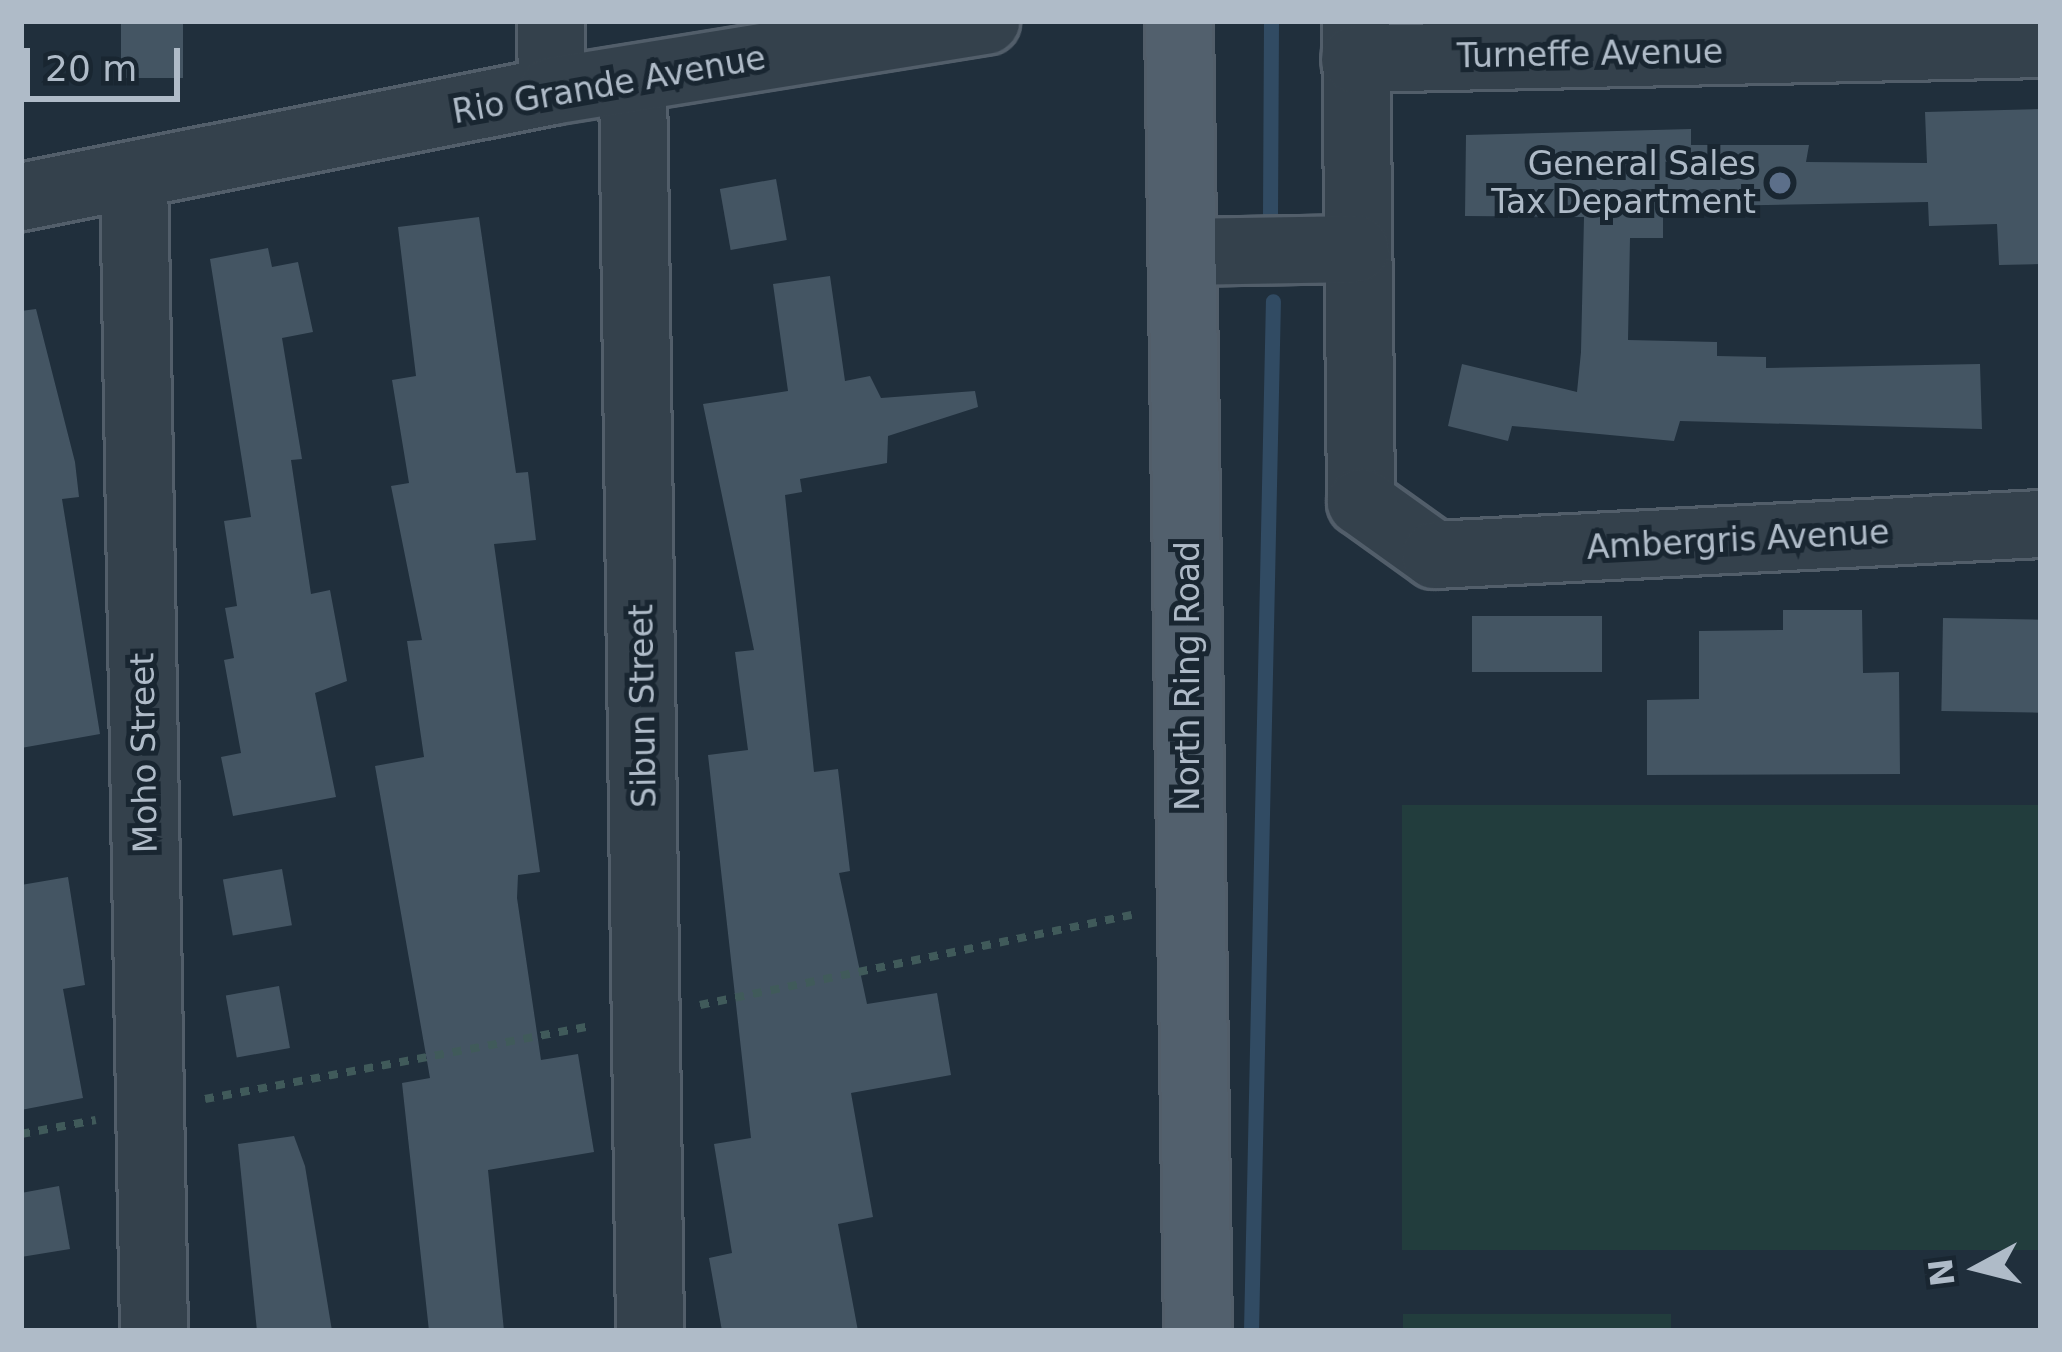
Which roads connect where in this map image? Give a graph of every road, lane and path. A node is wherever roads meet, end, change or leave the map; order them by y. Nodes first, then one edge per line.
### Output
1 (551, 21) edge
2 (986, 21) edge
3 (1179, 21) edge
4 (1355, 40) edge
5 (2041, 44) edge
6 (633, 81) junction
7 (552, 91) junction
8 (134, 175) junction
9 (21, 196) edge
10 (1357, 249) junction
11 (1185, 252) junction
12 (2041, 524) edge
13 (154, 1331) edge
14 (650, 1331) edge
15 (1198, 1331) edge

1 - 7 street
2 - 6 street, Rio Grande Avenue
3 - 11 main road, North Ring Road
4 - 5 street, Turneffe Avenue
4 - 10 street
6 - 7 street, Rio Grande Avenue
6 - 14 street, Sibun Street
7 - 8 street, Rio Grande Avenue
8 - 9 street, Rio Grande Avenue
8 - 13 street, Moho Street
10 - 11 street
10 - 12 street, Ambergris Avenue
11 - 15 main road, North Ring Road

